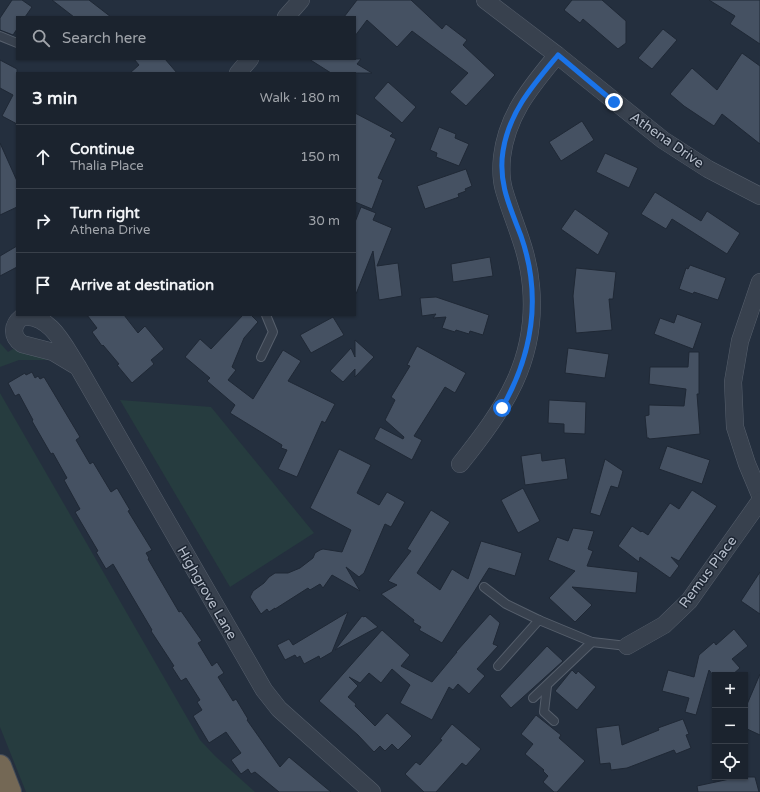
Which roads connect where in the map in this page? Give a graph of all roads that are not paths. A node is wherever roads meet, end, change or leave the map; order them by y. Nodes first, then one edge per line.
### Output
1 (301, 0) edge
2 (485, 0) edge
3 (287, 16) edge
4 (0, 36) edge
5 (16, 43) edge
6 (558, 55) junction
7 (249, 60) edge
8 (239, 72) edge
9 (760, 196) edge
10 (760, 282) edge
11 (266, 316) edge
12 (7, 333) edge
13 (261, 356) dead end
14 (78, 367) junction
15 (460, 464) dead end
16 (760, 495) edge
17 (760, 501) edge
18 (484, 587) dead end
19 (539, 620) junction
20 (592, 642) junction
21 (626, 646) joint
22 (498, 666) dead end
23 (547, 686) junction
24 (533, 698) dead end
25 (554, 721) dead end
26 (0, 766) edge
27 (10, 792) edge
28 (372, 792) edge

1 - 3 street
2 - 6 street, Athena Drive
4 - 5 lane
6 - 9 street, Athena Drive
6 - 15 street
7 - 8 street
10 - 16 street
11 - 13 lane
12 - 14 street, Highgrove Lane
12 - 14 street, Highgrove Lane
14 - 28 street, Highgrove Lane
17 - 21 street, Remus Place
18 - 19 lane
19 - 20 lane
19 - 22 lane
20 - 21 lane
20 - 23 lane
23 - 24 lane
23 - 25 lane
26 - 27 highway

